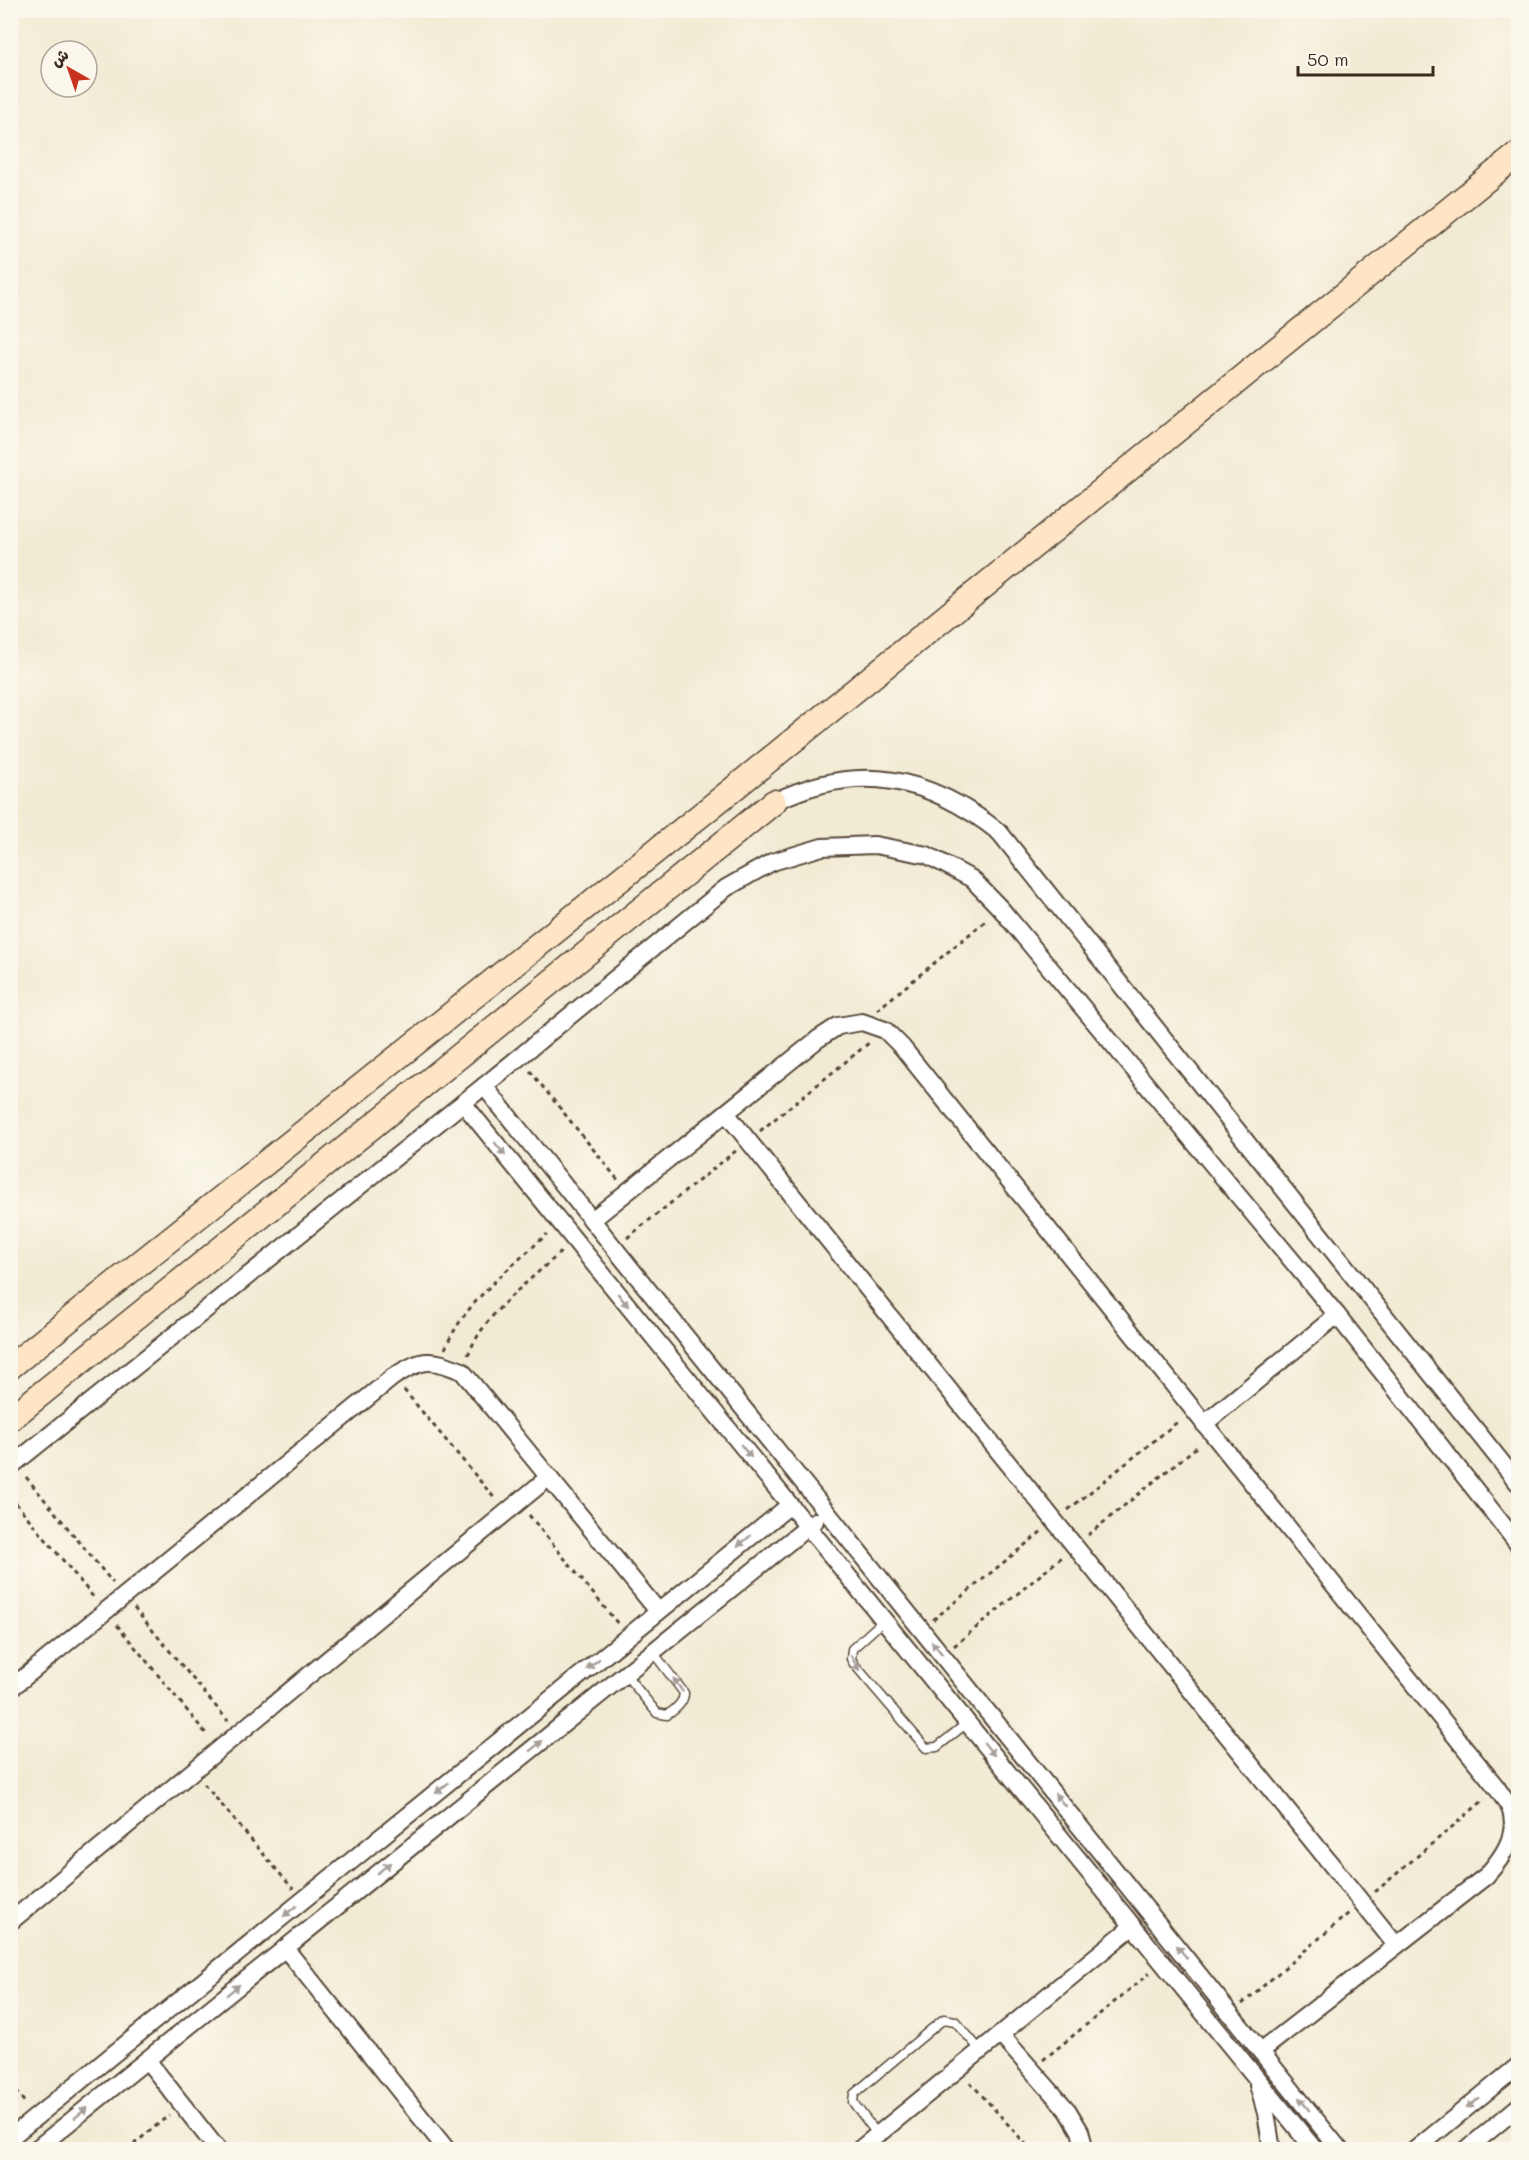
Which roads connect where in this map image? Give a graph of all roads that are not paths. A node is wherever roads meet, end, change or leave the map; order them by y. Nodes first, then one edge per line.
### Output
1 (1518, 154) edge
2 (774, 802) joint
3 (484, 1086) junction
4 (463, 1103) junction
5 (726, 1113) junction
6 (592, 1220) junction
7 (1336, 1315) junction
8 (10, 1367) edge
9 (10, 1419) edge
10 (1204, 1424) junction
11 (10, 1467) edge
12 (549, 1477) junction
13 (1518, 1483) edge
14 (790, 1505) junction
15 (826, 1512) junction
16 (808, 1527) junction
17 (1518, 1544) edge
18 (658, 1611) junction
19 (884, 1620) junction
20 (653, 1652) junction
21 (625, 1674) junction
22 (10, 1689) edge
23 (967, 1723) junction
24 (10, 1922) edge
25 (1133, 1926) junction
26 (1396, 1946) junction
27 (285, 1948) junction
28 (1001, 2035) junction
29 (982, 2051) junction
30 (1261, 2051) junction
31 (147, 2060) junction
32 (1518, 2066) edge
33 (1255, 2076) junction
34 (1518, 2107) edge
35 (878, 2135) junction
36 (10, 2138) edge
37 (35, 2150) edge
38 (218, 2150) edge
39 (447, 2150) edge
40 (860, 2150) edge
41 (1085, 2150) edge
42 (1272, 2150) edge
43 (1315, 2150) edge
44 (1340, 2150) edge
45 (1415, 2150) edge
46 (1466, 2150) edge

1 - 8 street
2 - 9 street
2 - 13 street
3 - 4 street
3 - 6 street
3 - 7 street
4 - 11 street
4 -> 14 street
5 - 6 street
5 - 10 street
5 - 26 street
6 - 15 street
7 - 10 street
7 - 17 street
10 - 26 street
12 - 18 street
12 - 22 street
12 - 24 street
14 - 16 street
14 -> 18 street
15 - 16 street
30 -> 15 street
16 - 19 street
16 - 20 street
18 -> 36 street
19 - 23 street
19 -> 23 lane
20 - 21 street
21 -> 20 lane
27 -> 21 street
23 -> 25 street
25 - 28 street
25 - 33 street
26 - 30 street
31 -> 27 street
27 - 39 street
28 - 29 street
28 - 41 street
29 - 35 street
29 - 35 lane
44 -> 30 street
37 -> 31 street
31 - 38 street
32 -> 45 street
33 - 42 street
33 - 43 street
34 - 46 street
35 - 40 street

